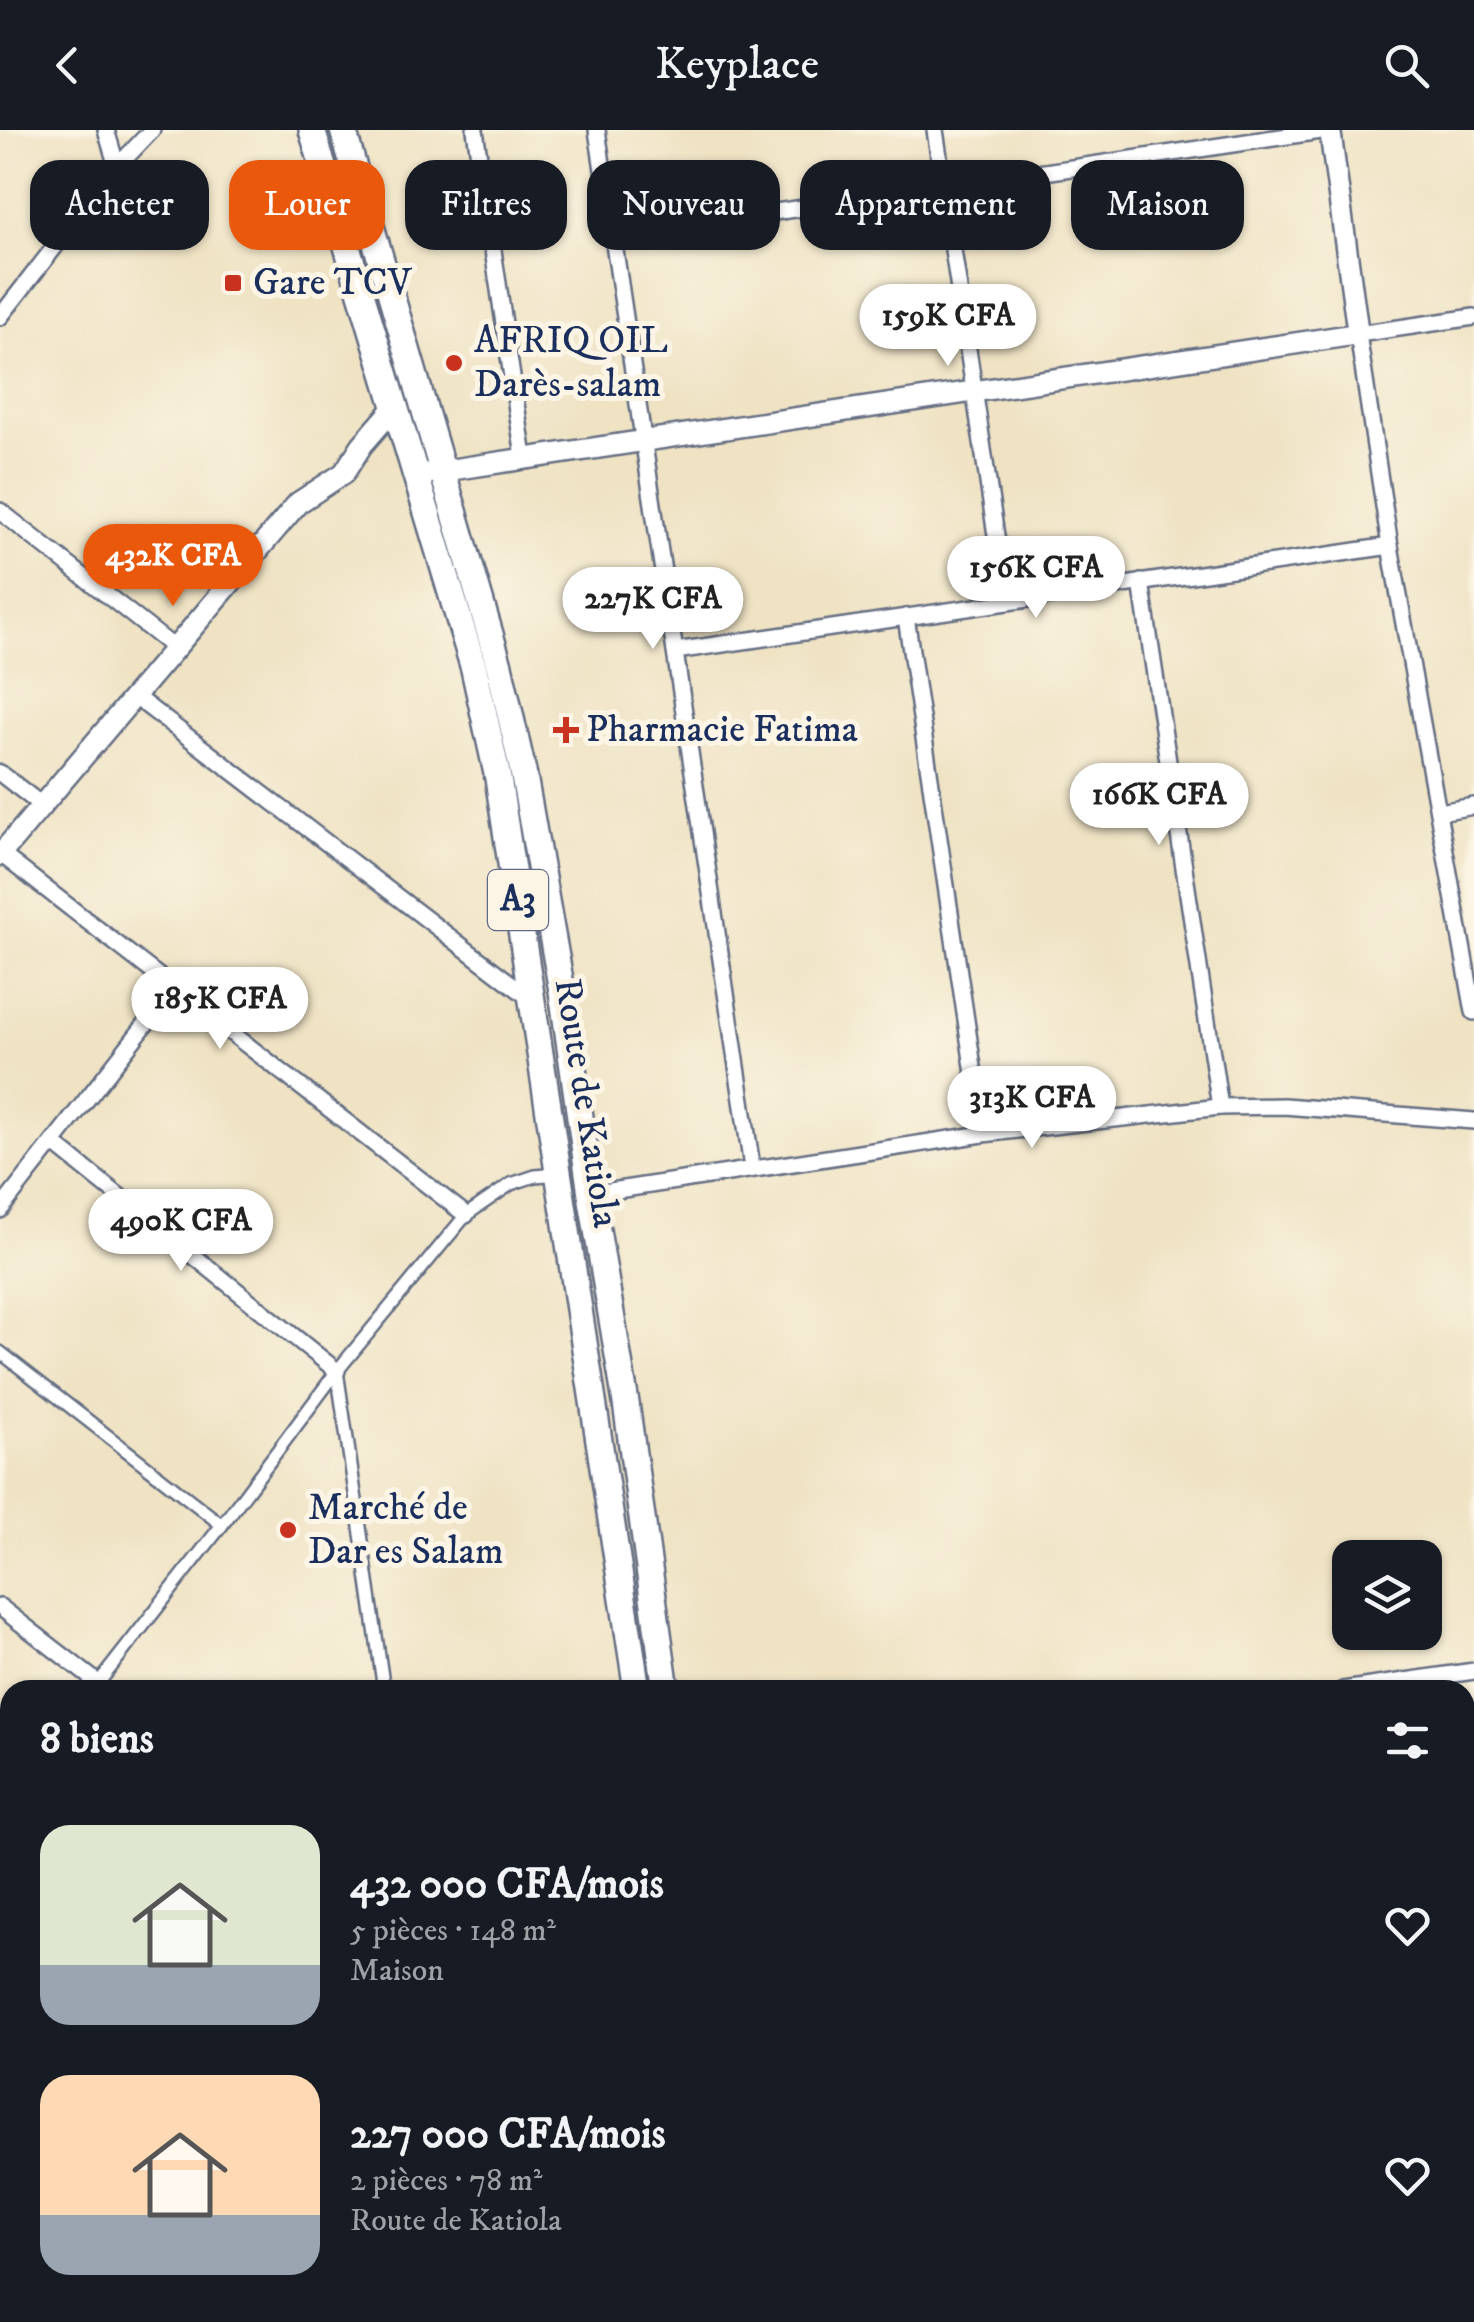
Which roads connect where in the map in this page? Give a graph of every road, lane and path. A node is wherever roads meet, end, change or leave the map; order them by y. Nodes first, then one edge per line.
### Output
1 (106, 130) edge
2 (152, 130) edge
3 (312, 130) edge
4 (342, 130) edge
5 (474, 130) edge
6 (597, 130) edge
7 (936, 130) edge
8 (1328, 130) edge
9 (115, 160) edge
10 (124, 160) edge
11 (602, 160) edge
12 (940, 160) edge
13 (1051, 171) edge
14 (52, 250) edge
15 (615, 250) edge
16 (953, 250) edge
17 (0, 317) edge
18 (1474, 317) edge
19 (1358, 334) junction
20 (974, 390) junction
21 (394, 406) junction
22 (644, 440) junction
23 (524, 457) junction
24 (442, 469) junction
25 (416, 476) junction
26 (0, 511) edge
27 (1390, 546) junction
28 (1142, 582) junction
29 (1006, 602) junction
30 (906, 617) junction
31 (173, 647) junction
32 (675, 651) junction
33 (133, 694) junction
34 (0, 772) edge
35 (40, 804) junction
36 (1474, 806) edge
37 (1439, 812) junction
38 (0, 854) edge
39 (174, 988) junction
40 (533, 1000) junction
41 (1474, 1012) edge
42 (1220, 1107) junction
43 (1474, 1121) edge
44 (983, 1134) junction
45 (52, 1143) junction
46 (752, 1167) junction
47 (559, 1174) junction
48 (591, 1194) junction
49 (0, 1210) edge
50 (466, 1215) junction
51 (0, 1352) edge
52 (337, 1371) junction
53 (222, 1525) junction
54 (0, 1607) edge
55 (1474, 1671) edge
56 (89, 1680) edge
57 (101, 1680) edge
58 (383, 1680) edge
59 (635, 1680) edge
60 (665, 1680) edge
61 (1411, 1680) edge

1 - 9 street
2 - 10 street
3 - 21 highway, Route de Katiola / A3
4 - 24 highway, Route de Katiola / A3
5 - 23 street
6 - 11 street
7 - 12 street
8 - 13 street
8 - 19 street
14 - 17 street
15 - 22 street
16 - 20 street
18 - 19 street
19 - 20 street
19 - 27 street
20 - 22 street
20 - 29 street
21 - 25 highway, Route de Katiola / A3
21 - 31 street
22 - 23 street
22 - 32 street
23 - 24 street
24 - 25 street
24 - 48 highway, Route de Katiola / A3
25 - 40 highway, Route de Katiola / A3
26 - 31 street
27 - 28 street
27 - 37 street
28 - 29 street
28 - 42 street
29 - 30 street
30 - 32 street
30 - 44 street
31 - 33 street
32 - 46 street
33 - 35 street
33 - 40 street
34 - 35 street
35 - 38 street
36 - 37 street
37 - 41 street
38 - 39 street
39 - 45 street
39 - 50 street
40 - 47 highway, Route de Katiola / A3
42 - 43 street
42 - 44 street
44 - 46 street
45 - 49 street
45 - 52 street
46 - 48 street
47 - 50 street
47 - 59 highway, Route de Katiola / A3
48 - 60 highway, Route de Katiola / A3
50 - 52 street
51 - 53 street
52 - 53 street
52 - 58 street
53 - 57 street
54 - 56 street
55 - 61 street

